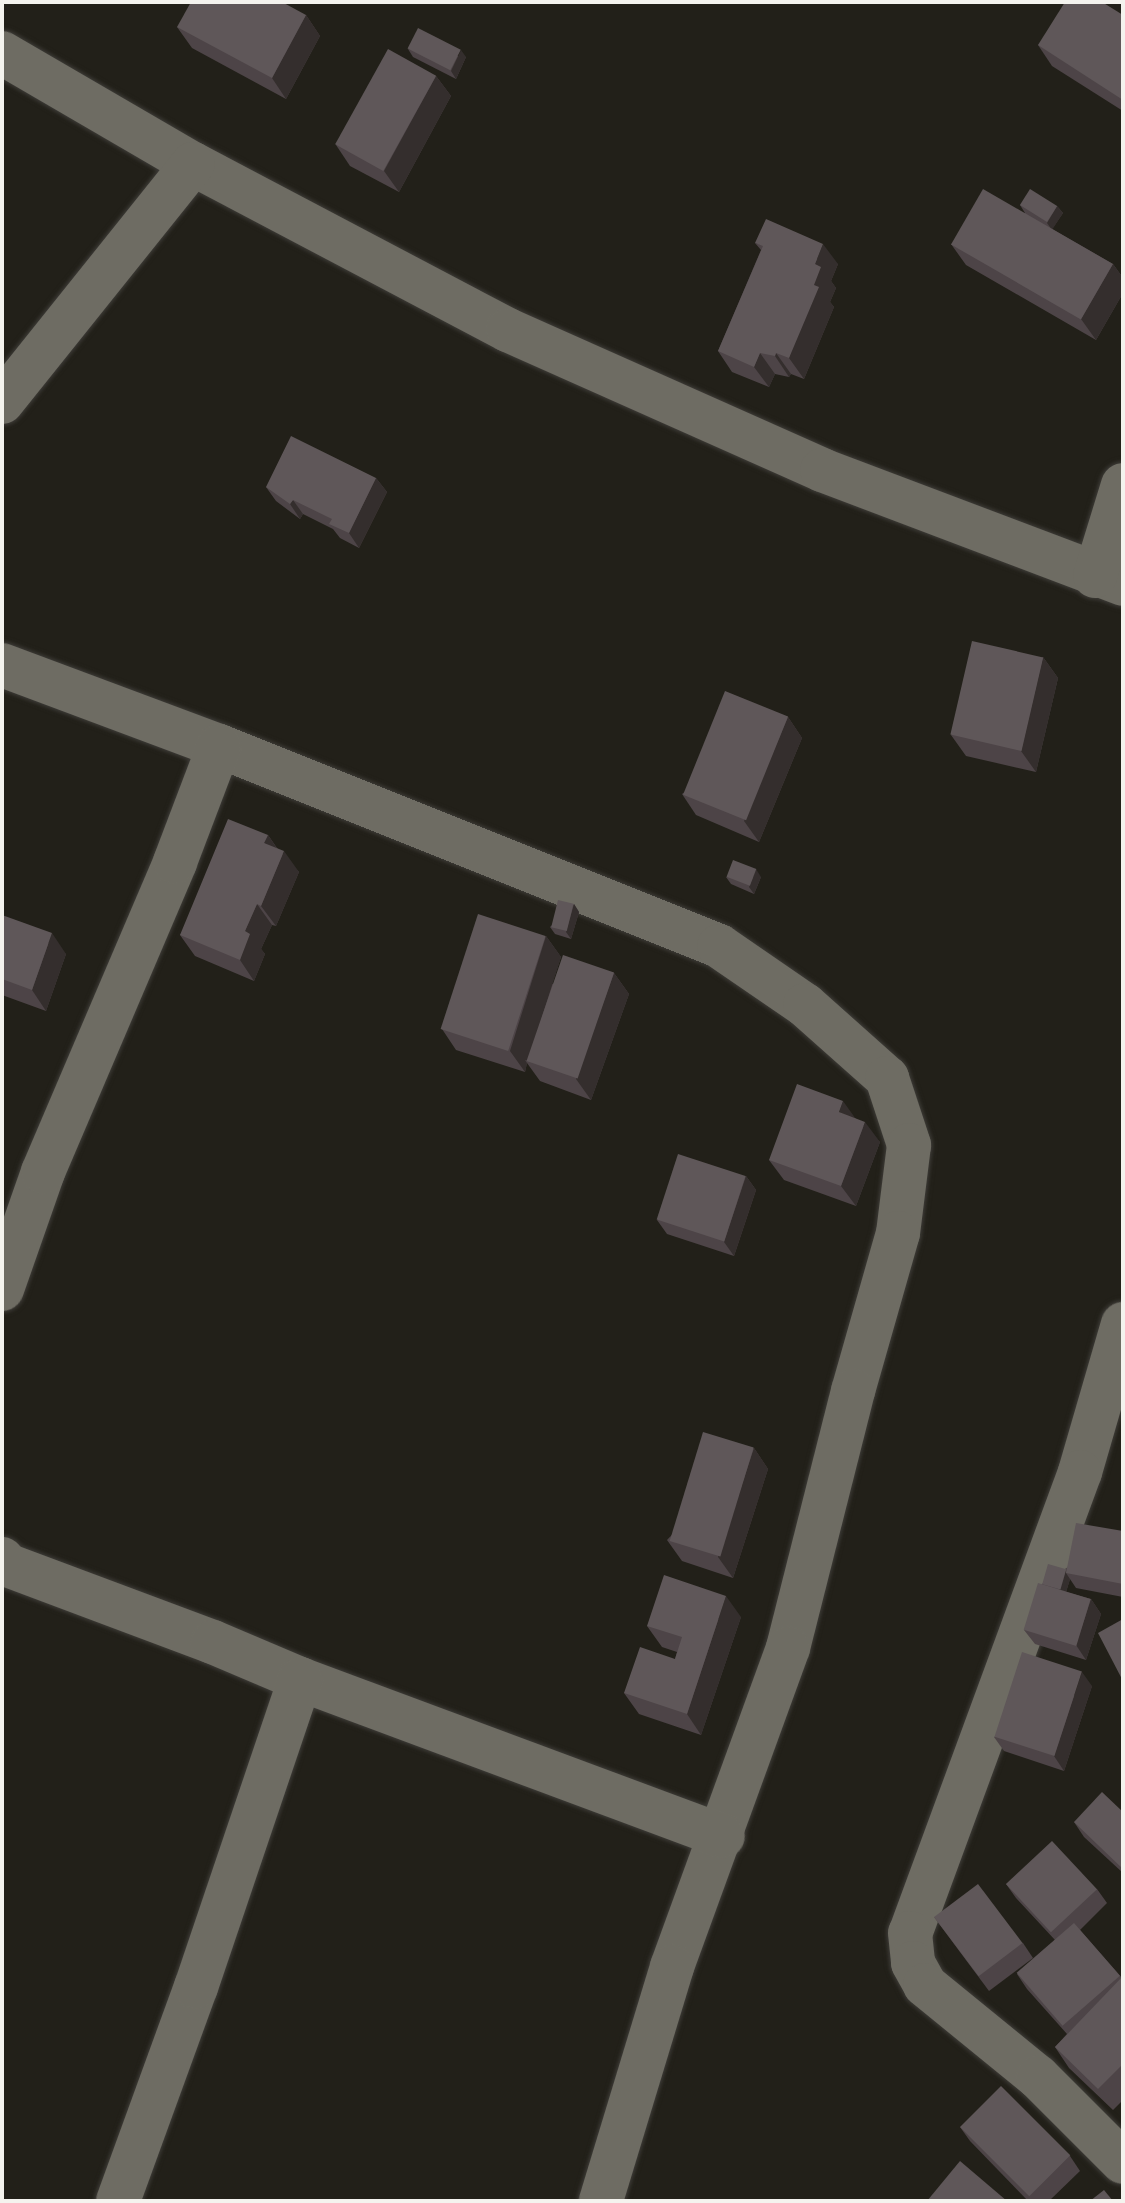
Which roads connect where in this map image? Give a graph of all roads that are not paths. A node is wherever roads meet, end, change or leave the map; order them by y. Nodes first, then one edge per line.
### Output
1 (2, 53) edge
2 (193, 164) junction
3 (2, 402) edge
4 (1123, 485) edge
5 (1109, 580) edge
6 (2, 665) edge
7 (219, 746) junction
8 (2, 1289) edge
9 (1123, 1324) edge
10 (2, 1559) edge
11 (300, 1679) junction
12 (723, 1836) junction
13 (1123, 2162) edge
14 (118, 2201) edge
15 (601, 2201) edge

1 - 2 street
2 - 3 street
2 - 5 street
4 - 5 street
6 - 7 street
7 - 8 street
7 - 12 street
9 - 13 street
10 - 11 street
11 - 12 street
11 - 14 street
12 - 15 street

